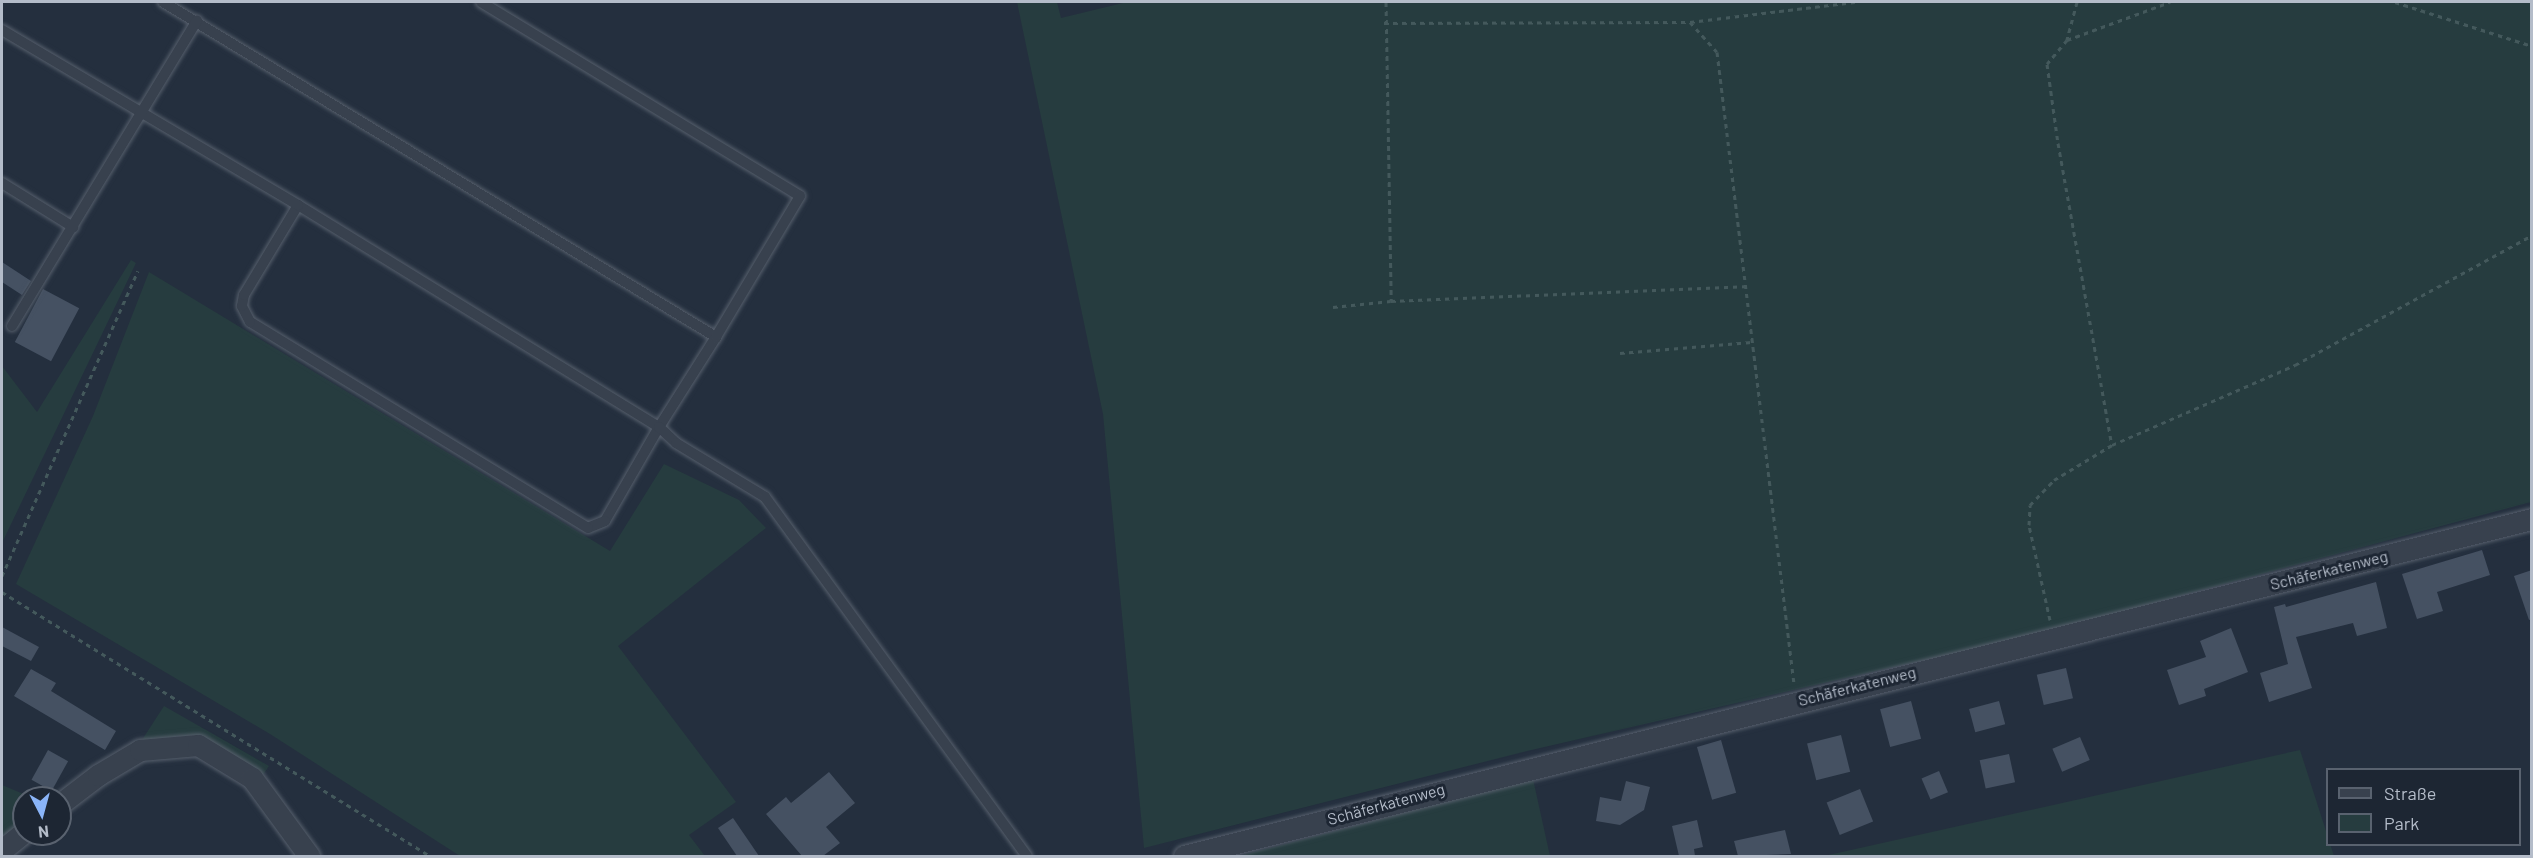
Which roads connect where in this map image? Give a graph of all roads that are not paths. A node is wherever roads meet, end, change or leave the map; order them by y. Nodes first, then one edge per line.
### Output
1 (163, 2) edge
2 (481, 2) edge
3 (197, 21) junction
4 (2, 30) edge
5 (140, 115) junction
6 (2, 183) edge
7 (298, 205) junction
8 (73, 227) junction
9 (12, 326) dead end
10 (716, 337) junction
11 (659, 428) junction
12 (2532, 519) edge
13 (72, 796) edge
14 (309, 856) edge
15 (1027, 856) edge
16 (1184, 856) edge

1 - 3 lane
2 - 10 lane
3 - 5 lane
3 - 10 lane
4 - 5 lane
5 - 7 lane
5 - 8 lane
6 - 8 lane
7 - 11 lane
7 - 11 lane
8 - 9 lane
10 - 11 lane
11 - 15 lane
12 - 16 street, Schäferkatenweg
13 - 14 street

